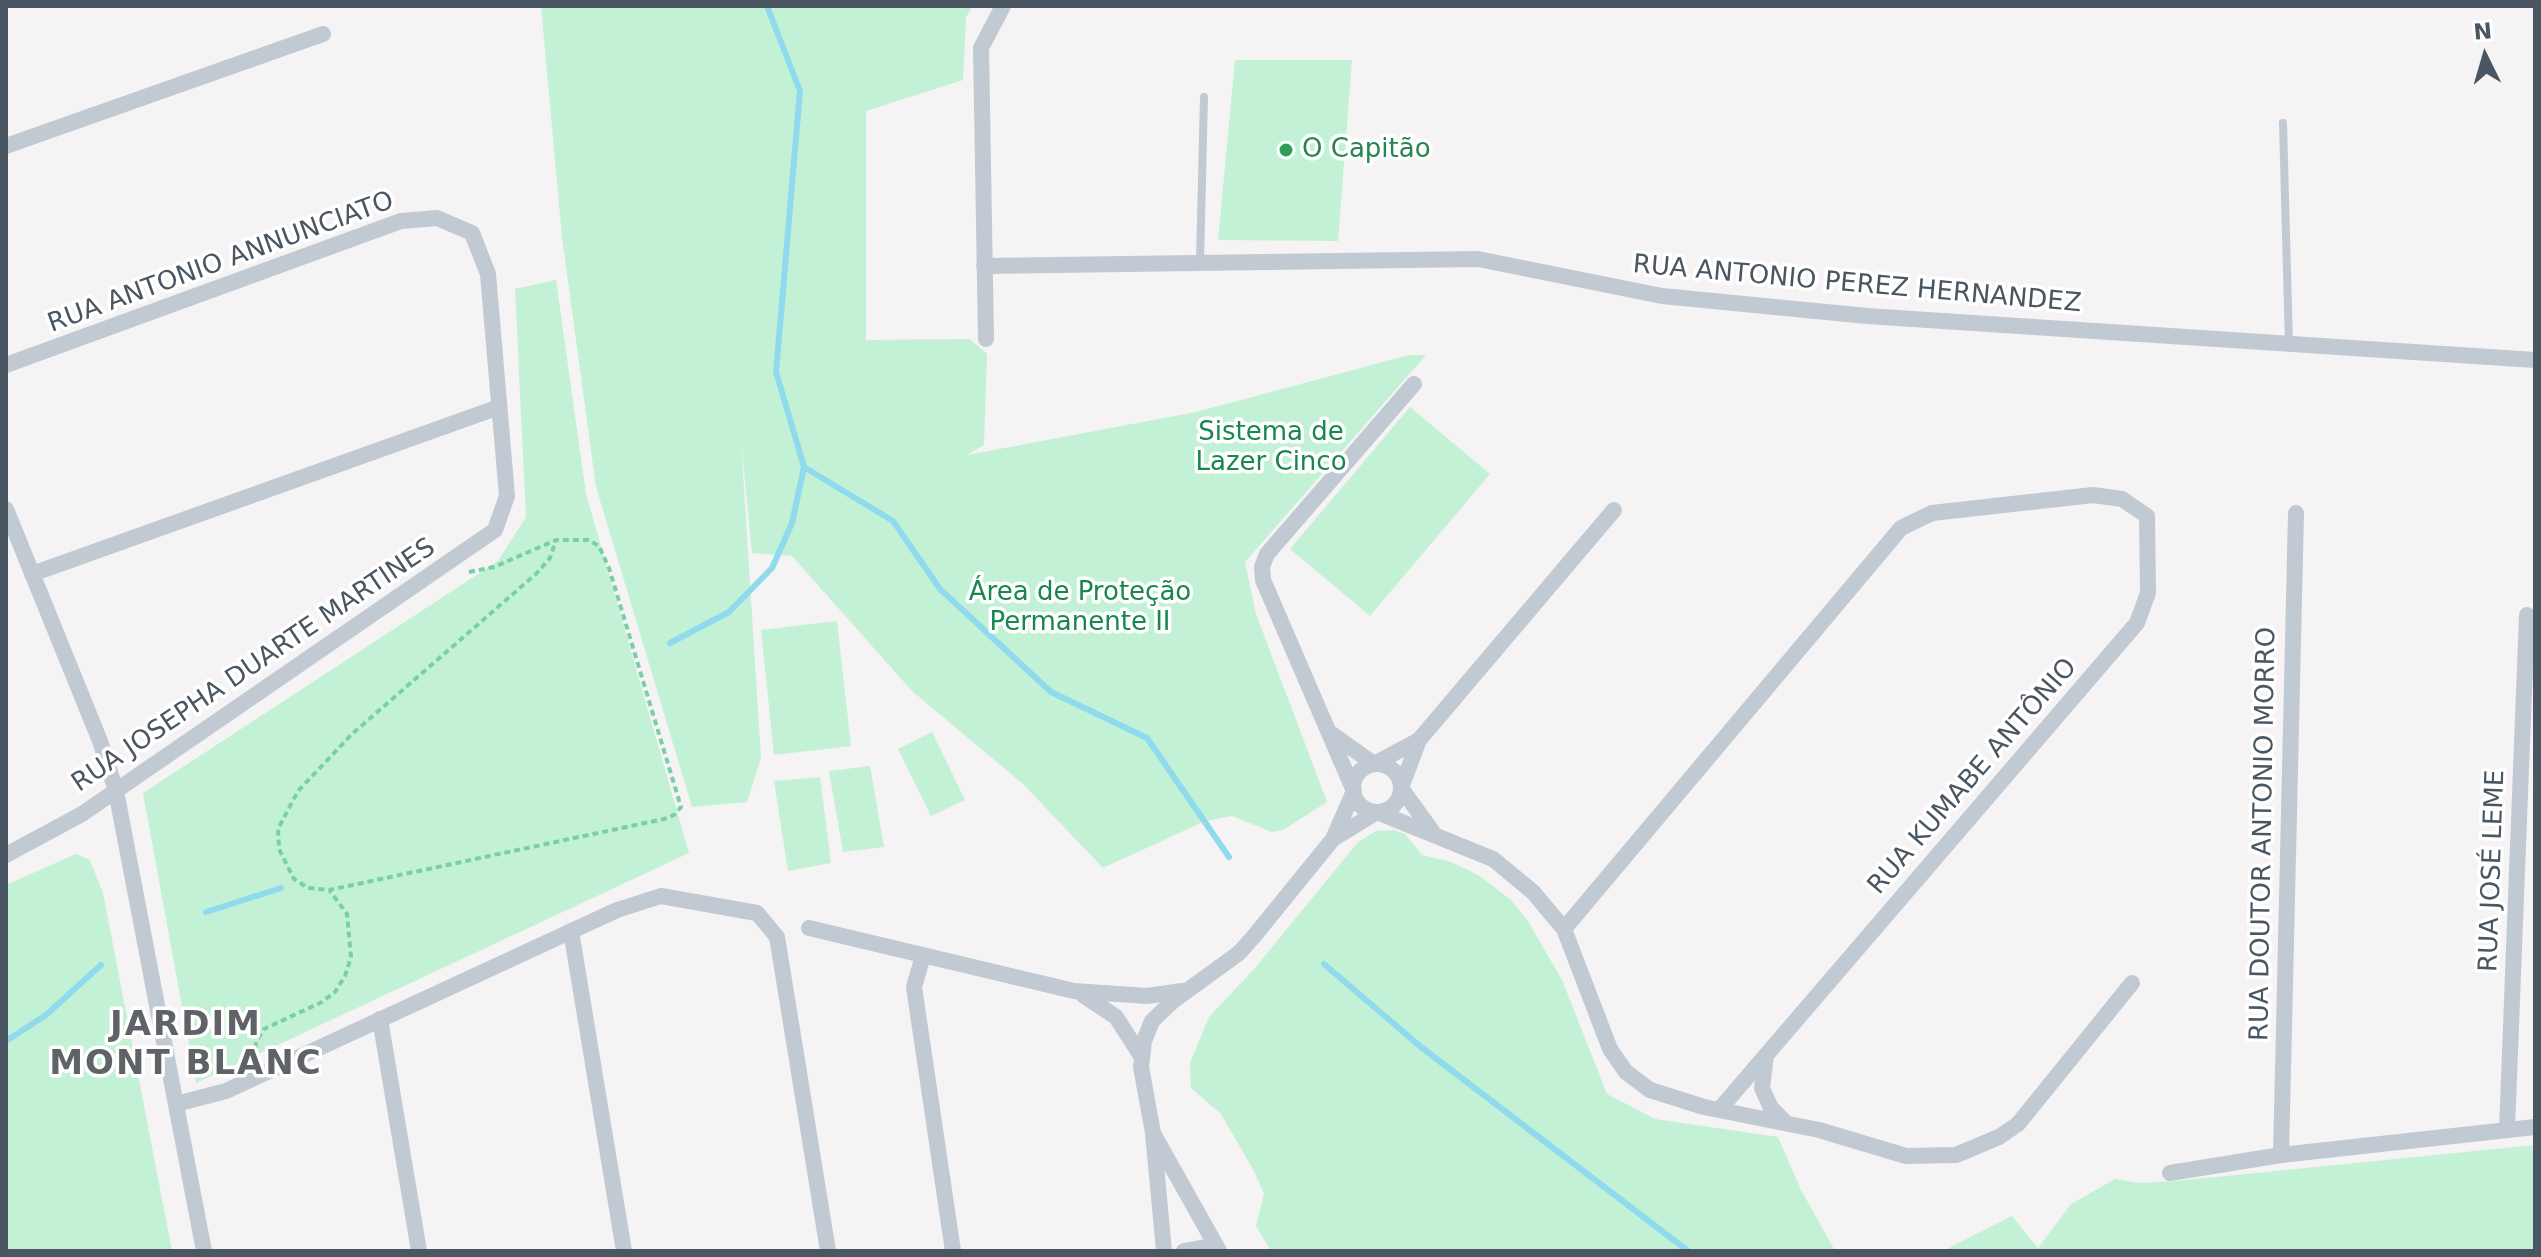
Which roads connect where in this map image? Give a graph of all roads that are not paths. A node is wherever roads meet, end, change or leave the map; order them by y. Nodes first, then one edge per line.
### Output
1 (1003, 6) edge
2 (323, 34) dead end
3 (1204, 97) dead end
4 (2283, 123) dead end
5 (6, 146) edge
6 (1200, 261) junction
7 (984, 266) junction
8 (986, 339) dead end
9 (2289, 345) junction
10 (2535, 360) edge
11 (6, 365) edge
12 (1414, 384) dead end
13 (499, 407) junction
14 (507, 496) joint
15 (6, 509) edge
16 (1614, 510) dead end
17 (2296, 513) dead end
18 (32, 574) junction
19 (2527, 615) dead end
20 (1331, 734) junction
21 (1419, 740) junction
22 (1374, 764) junction
23 (1401, 788) junction
24 (116, 791) junction
25 (1354, 791) junction
26 (1377, 812) junction
27 (1433, 832) junction
28 (1333, 839) junction
29 (6, 855) edge
30 (809, 928) dead end
31 (1564, 929) junction
32 (571, 931) junction
33 (923, 956) junction
34 (2132, 983) dead end
35 (1194, 987) junction
36 (1074, 991) junction
37 (1141, 996) junction
38 (380, 1019) junction
39 (1152, 1021) junction
40 (1767, 1053) junction
41 (1141, 1056) junction
42 (176, 1104) junction
43 (1719, 1110) junction
44 (1784, 1121) junction
45 (2535, 1127) edge
46 (2507, 1129) junction
47 (1153, 1133) junction
48 (2281, 1155) junction
49 (2170, 1173) dead end
50 (1218, 1248) edge
51 (204, 1251) edge
52 (419, 1251) edge
53 (624, 1251) edge
54 (828, 1251) edge
55 (953, 1251) edge
56 (1164, 1251) edge
57 (1184, 1251) edge

1 - 7 street
2 - 5 street
3 - 6 lane
4 - 9 lane
6 - 7 street, RUA ANTONIO PEREZ HERNANDEZ
6 - 9 street, RUA ANTONIO PEREZ HERNANDEZ
7 - 8 street
9 - 10 street, RUA ANTONIO PEREZ HERNANDEZ
11 - 13 street, RUA ANTONIO ANNUNCIATO
12 - 20 street
13 - 14 street, RUA ANTONIO ANNUNCIATO
13 - 18 street
14 - 24 street, RUA JOSEPHA DUARTE MARTINES
15 - 18 street
16 - 21 street
17 - 48 street, RUA DOUTOR ANTONIO MORRO
18 - 24 street
19 - 46 street, RUA JOSÉ LEME
20 - 22 street
20 - 25 street
21 - 22 street
21 - 23 street
22 - 23 street
22 - 25 street
23 - 26 street
23 - 27 street
24 - 29 street, RUA JOSEPHA DUARTE MARTINES
24 - 42 street
25 - 26 street
25 - 28 street
26 - 27 street
26 - 28 street
27 - 31 street
28 - 35 street
30 - 33 street
31 - 40 street, RUA KUMABE ANTÔNIO
31 - 43 street
32 - 38 street
32 - 53 street
32 - 54 street
33 - 36 street
33 - 55 street
34 - 44 street
35 - 37 street
35 - 39 street
36 - 37 street
36 - 41 street
37 - 39 street
38 - 42 street
38 - 52 street
39 - 41 street
40 - 43 street, RUA KUMABE ANTÔNIO
40 - 44 street
41 - 47 street
42 - 51 street
43 - 44 street
45 - 46 street
46 - 48 street
47 - 50 street
47 - 56 street
48 - 49 street
50 - 57 street

